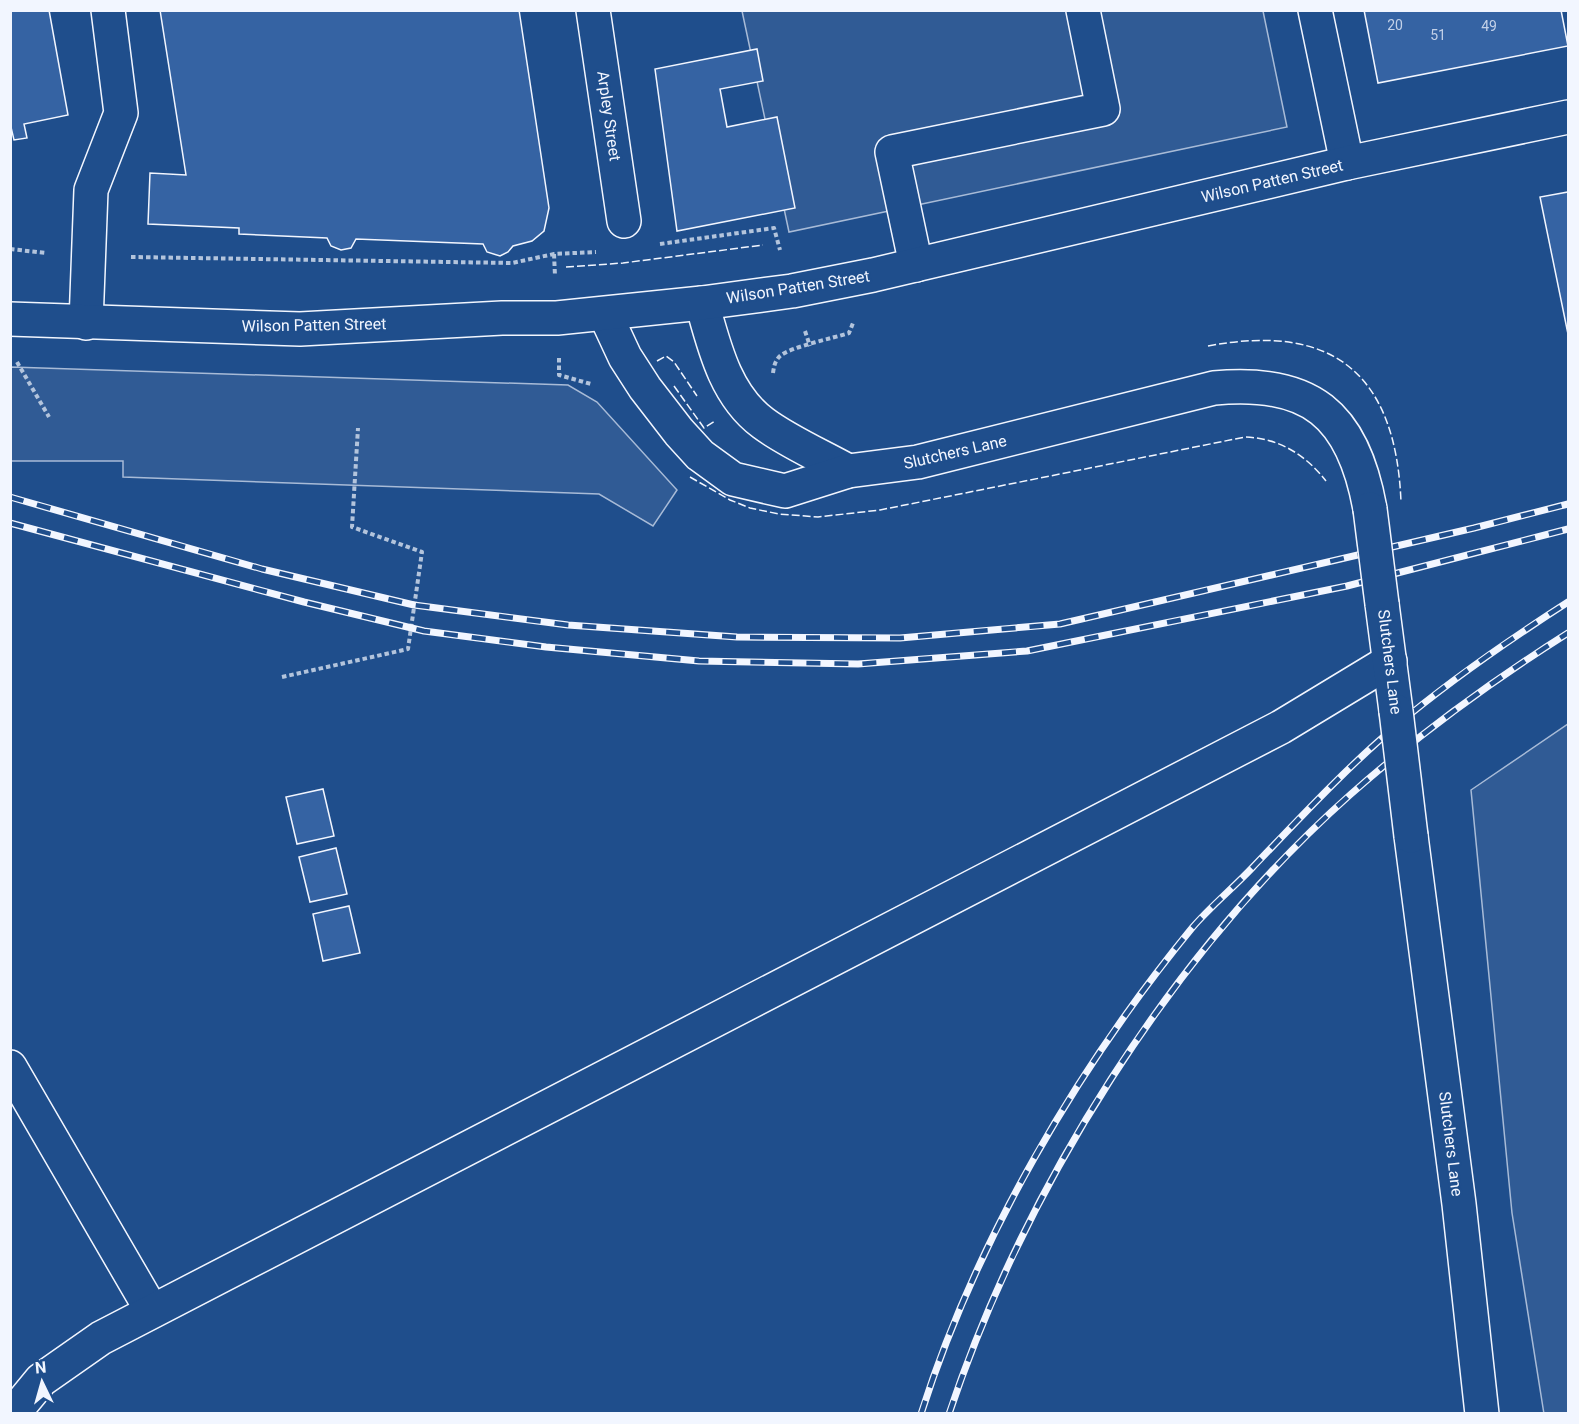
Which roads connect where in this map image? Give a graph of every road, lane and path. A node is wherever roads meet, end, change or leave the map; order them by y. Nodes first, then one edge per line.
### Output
1 (108, 10) edge
2 (593, 10) edge
3 (1083, 10) edge
4 (1315, 10) edge
5 (1569, 117) edge
6 (1347, 163) junction
7 (624, 221) dead end
8 (776, 238) dead end
9 (658, 245) dead end
10 (10, 249) edge
11 (605, 251) dead end
12 (58, 254) dead end
13 (120, 257) dead end
14 (916, 265) junction
15 (702, 303) junction
16 (605, 314) junction
17 (10, 319) edge
18 (86, 323) junction
19 (849, 333) dead end
20 (16, 361) dead end
21 (776, 382) dead end
22 (49, 417) dead end
23 (358, 428) dead end
24 (848, 471) junction
25 (1390, 661) junction
26 (282, 677) dead end
27 (10, 1067) edge
28 (152, 1311) junction
29 (13, 1413) edge
30 (1482, 1413) edge

1 - 18 main road
2 - 7 main road, Arpley Street
3 - 14 main road
4 - 6 main road
5 - 6 main road, Wilson Patten Street
6 - 14 main road, Wilson Patten Street
8 - 9 path
10 - 12 path
11 - 13 path
14 - 15 main road, Wilson Patten Street
15 - 16 main road, Wilson Patten Street
15 - 24 main road
16 - 18 main road, Wilson Patten Street
16 - 24 main road, Slutchers Lane
17 - 18 main road, Wilson Patten Street
19 - 21 path
20 - 22 path
23 - 26 path
24 - 25 main road, Slutchers Lane, bridge
25 - 28 main road
25 - 30 main road, Slutchers Lane, bridge
27 - 28 main road
28 - 29 main road

